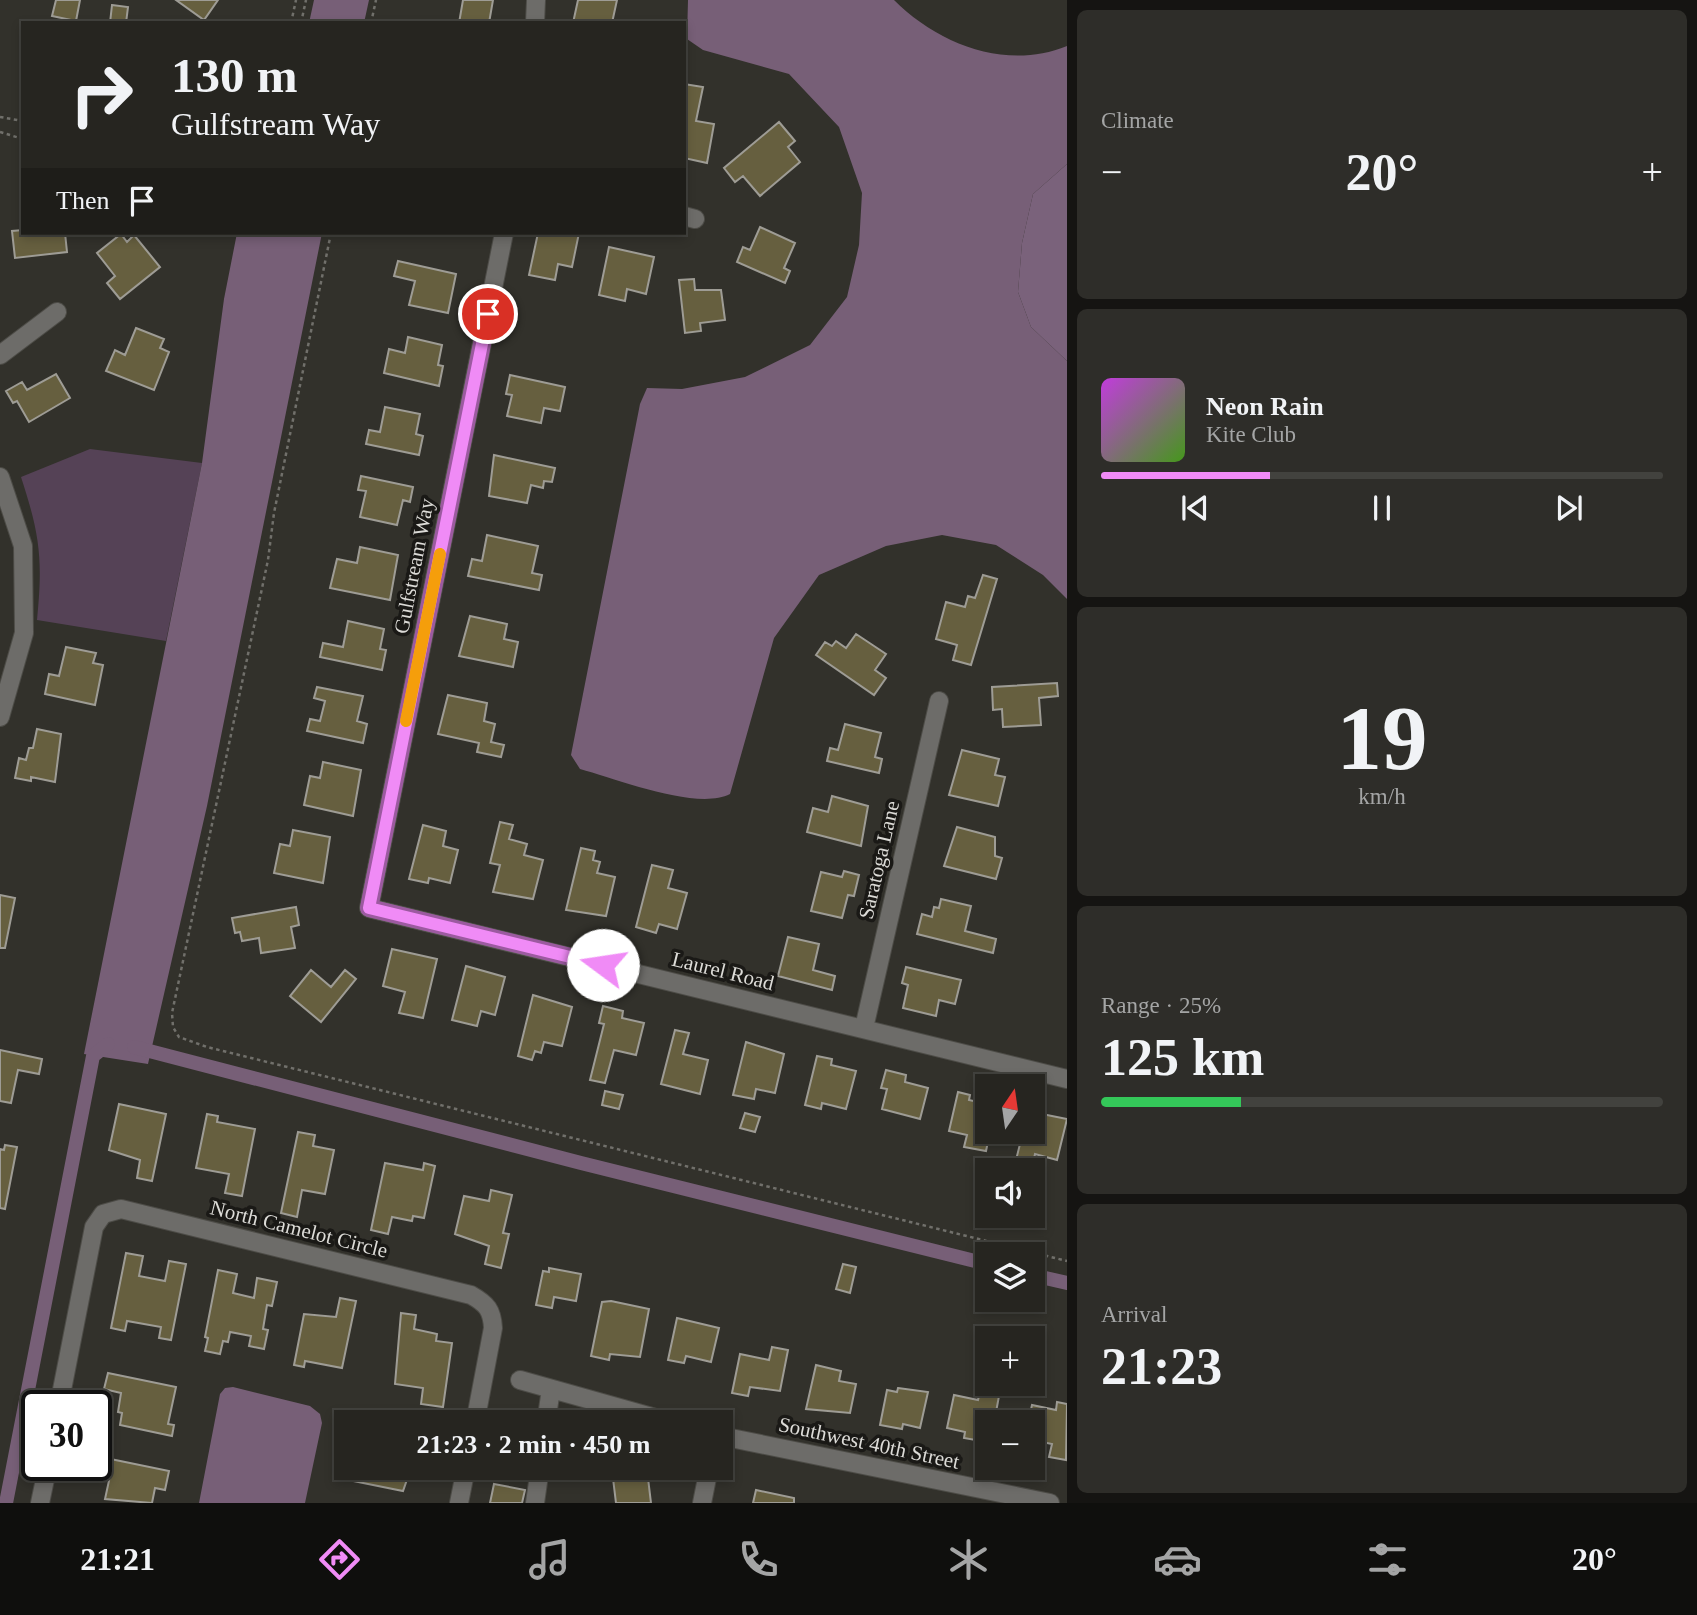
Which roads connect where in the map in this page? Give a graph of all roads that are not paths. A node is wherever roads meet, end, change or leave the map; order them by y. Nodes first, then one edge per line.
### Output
1 (536, 0) edge
2 (535, 21) edge
3 (504, 235) edge
4 (57, 312) dead end
5 (0, 355) edge
6 (0, 477) edge
7 (939, 701) dead end
8 (0, 717) edge
9 (369, 908) joint
10 (864, 1028) junction
11 (1067, 1079) edge
12 (520, 1380) dead end
13 (551, 1389) junction
14 (62, 1390) edge
15 (477, 1410) edge
16 (548, 1410) edge
17 (626, 1410) edge
18 (733, 1439) edge
19 (464, 1480) edge
20 (538, 1480) edge
21 (707, 1480) edge
22 (45, 1481) edge
23 (981, 1496) edge
24 (40, 1503) edge
25 (459, 1503) edge
26 (535, 1503) edge
27 (702, 1503) edge
28 (1050, 1503) edge

1 - 2 street
3 - 9 street, Gulfstream Way
4 - 5 street
6 - 8 street
7 - 10 street, Saratoga Lane
9 - 10 street, Laurel Road
10 - 11 street, Laurel Road
12 - 13 street
13 - 16 street
13 - 17 street
14 - 15 street, North Camelot Circle
18 - 23 street, Southwest 40th Street
19 - 25 street
20 - 26 street
21 - 27 street
22 - 24 street
23 - 28 street, Southwest 40th Street

